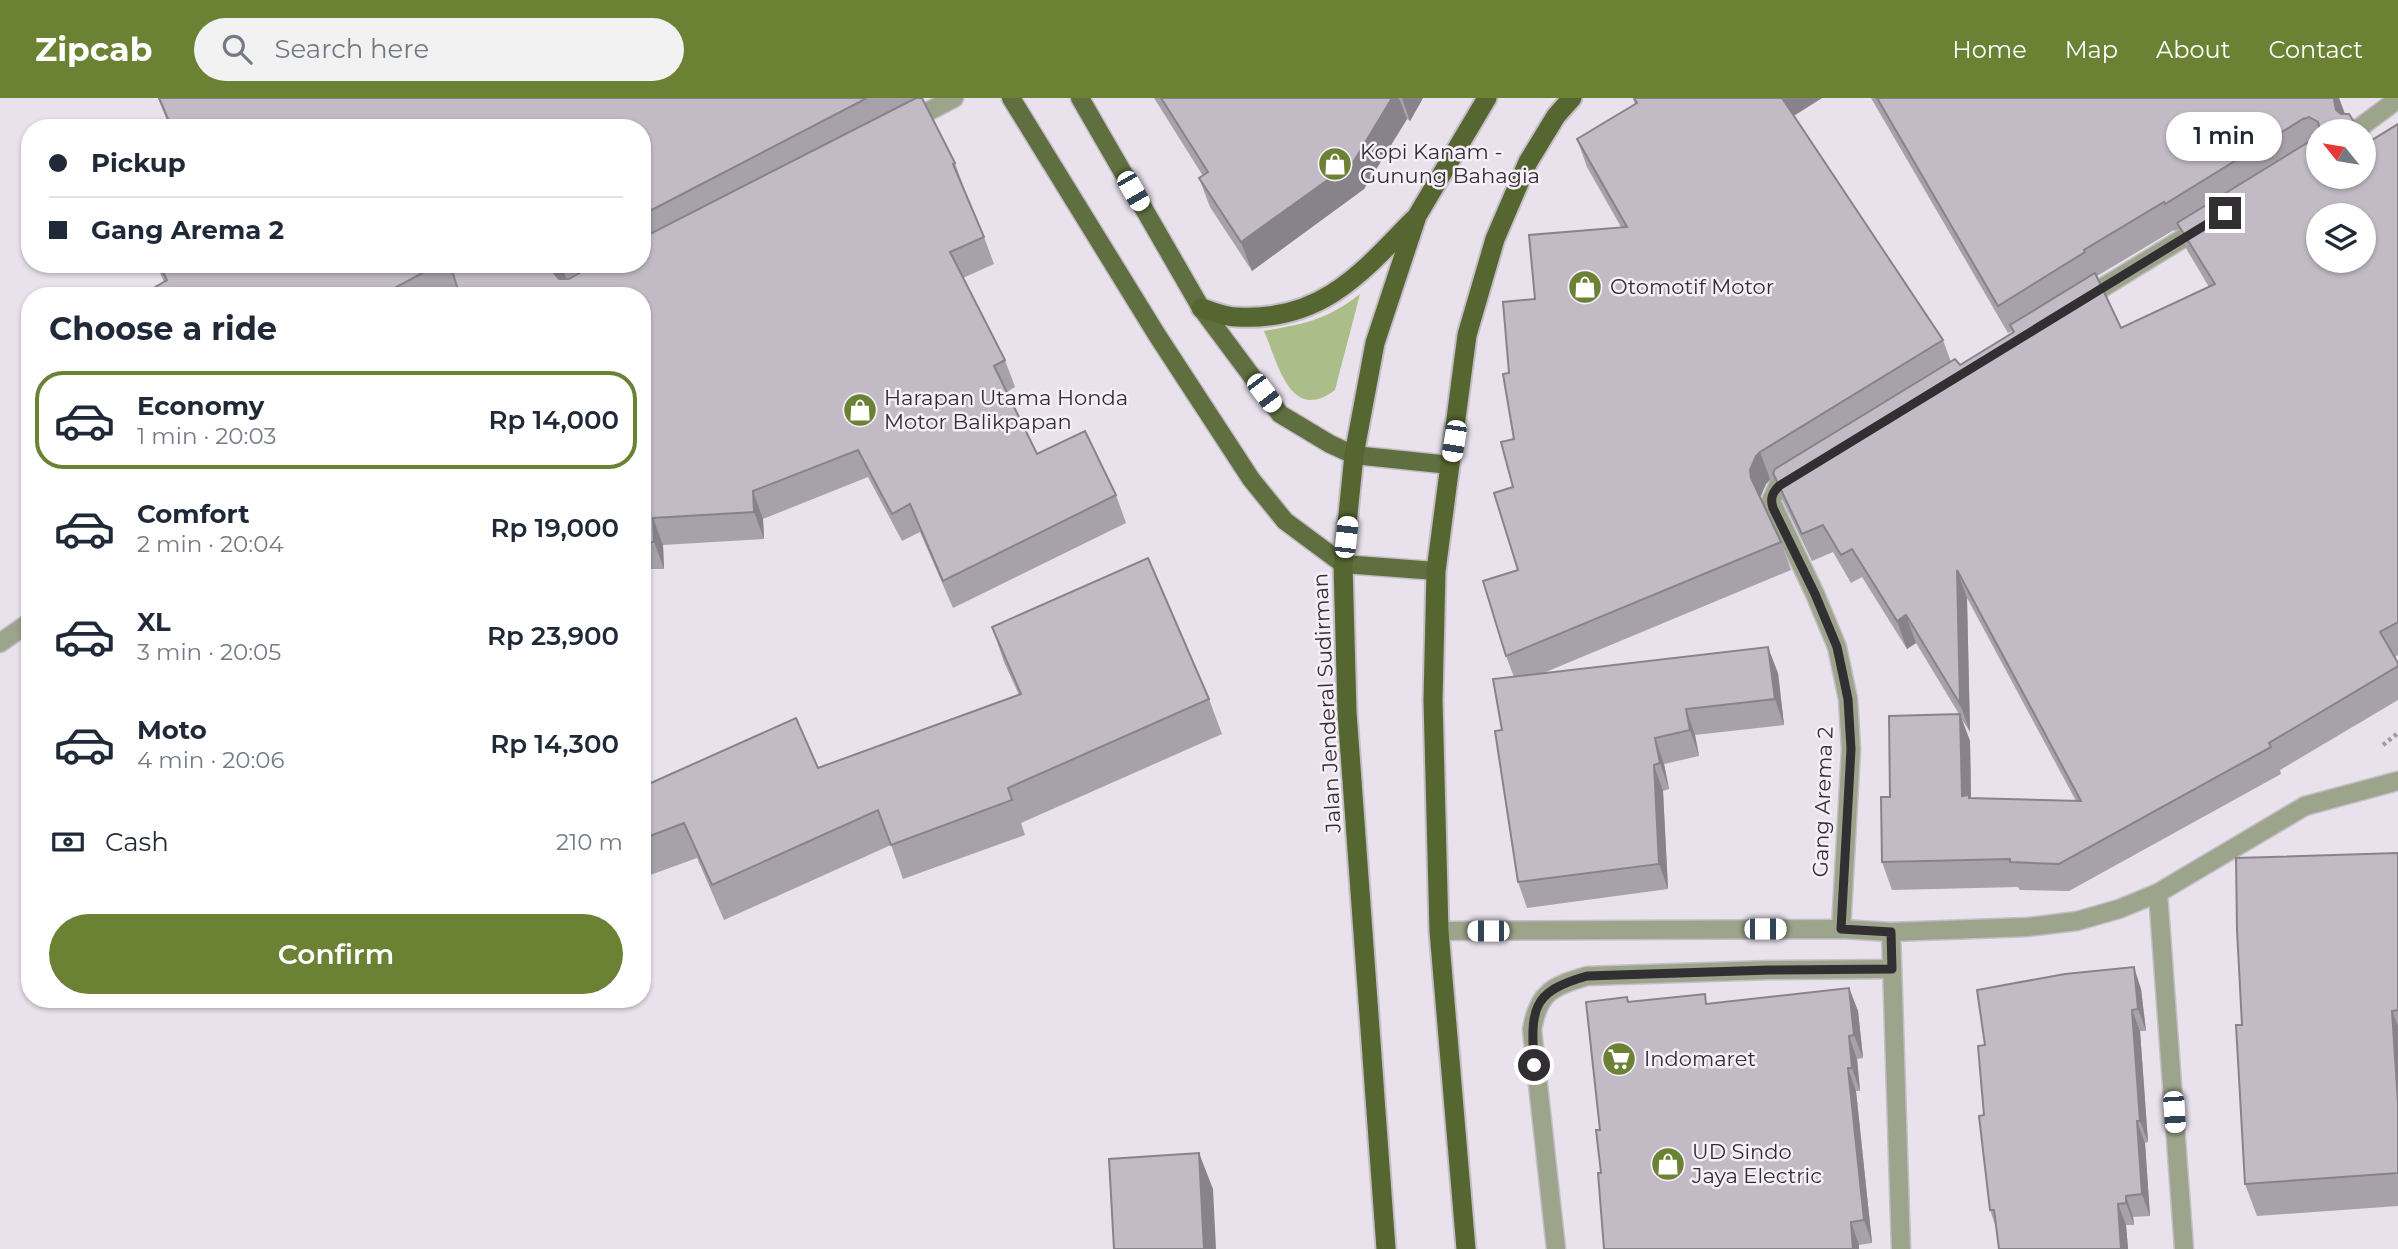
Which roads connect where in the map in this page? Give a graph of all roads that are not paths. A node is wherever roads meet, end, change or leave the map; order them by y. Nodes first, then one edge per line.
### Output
1 (954, 98) edge
2 (1011, 98) edge
3 (1080, 98) edge
4 (1487, 98) edge
5 (1572, 98) edge
6 (2398, 99) edge
7 (2370, 119) edge
8 (894, 129) edge
9 (1417, 216) junction
10 (2213, 220) edge
11 (2072, 306) edge
12 (1201, 308) junction
13 (1354, 455) junction
14 (1450, 465) junction
15 (1814, 465) edge
16 (1343, 564) junction
17 (1436, 571) junction
18 (21, 628) edge
19 (0, 643) edge
20 (2398, 781) edge
21 (2158, 893) junction
22 (1841, 929) junction
23 (1439, 931) junction
24 (1891, 932) junction
25 (1892, 969) junction
26 (1386, 1249) edge
27 (1466, 1249) edge
28 (1556, 1249) edge
29 (1901, 1249) edge
30 (2184, 1249) edge

1 - 8 street
2 - 16 main road
3 - 12 main road
4 - 9 highway, Jalan Jenderal Sudirman
5 - 14 highway
6 - 7 street
9 - 12 highway
9 - 13 highway, Jalan Jenderal Sudirman
10 - 11 street
12 - 13 main road
13 - 14 main road
13 - 16 highway, Jalan Jenderal Sudirman
14 - 17 highway
15 - 22 street, Gang Arema 2
16 - 17 main road
16 - 26 highway, Jalan Jenderal Sudirman
17 - 23 highway
18 - 19 street
20 - 21 street
21 - 24 street
21 - 30 street
22 - 23 street
22 - 24 street
23 - 27 highway
24 - 25 street
25 - 28 street
25 - 29 street

